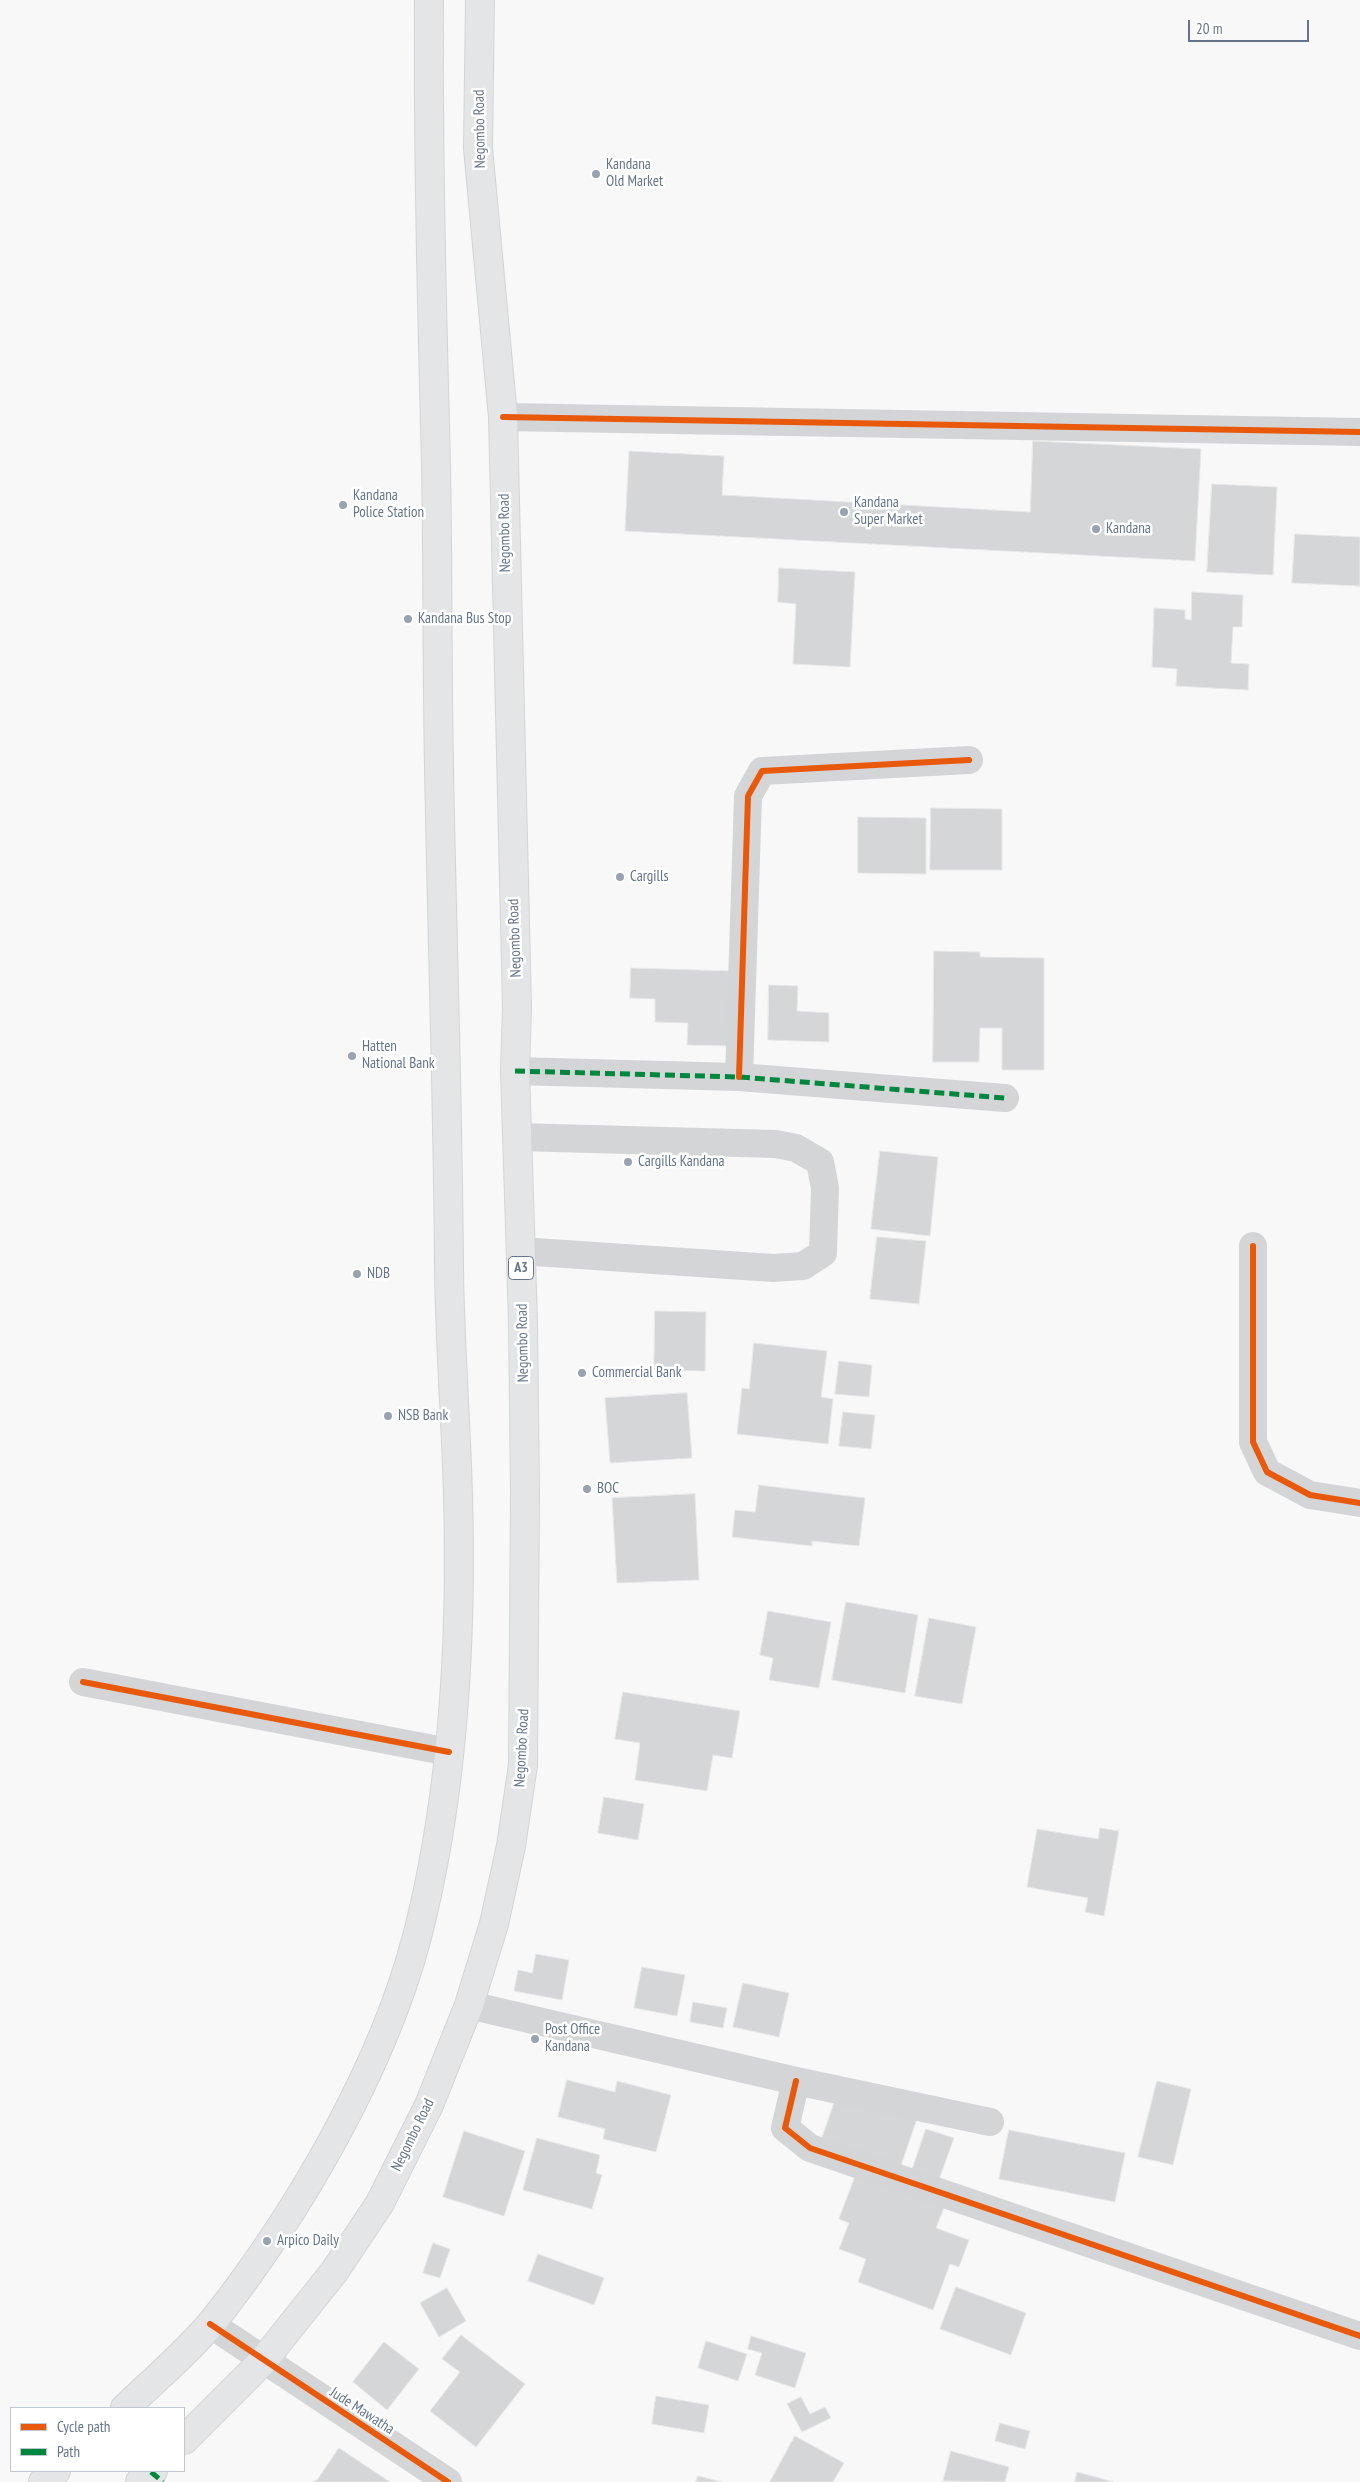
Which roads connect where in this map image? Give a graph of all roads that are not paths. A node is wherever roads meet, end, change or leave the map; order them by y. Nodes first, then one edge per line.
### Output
1 (429, 0) edge
2 (480, 0) edge
3 (503, 417) junction
4 (1360, 432) edge
5 (969, 760) dead end
6 (515, 1071) junction
7 (739, 1077) junction
8 (1006, 1098) dead end
9 (517, 1137) junction
10 (1253, 1246) dead end
11 (520, 1251) junction
12 (1360, 1503) edge
13 (83, 1682) dead end
14 (449, 1752) junction
15 (468, 2005) junction
16 (796, 2081) junction
17 (990, 2122) dead end
18 (210, 2324) junction
19 (1360, 2336) edge
20 (263, 2360) junction
21 (126, 2407) edge
22 (185, 2439) edge
23 (55, 2472) edge
24 (43, 2482) edge
25 (448, 2482) edge

1 - 14 highway
2 - 3 highway, Negombo Road / A3
3 - 4 street
3 - 6 highway, Negombo Road / A3
5 - 7 street
6 - 7 street
6 - 9 highway, Negombo Road / A3
7 - 8 street
9 - 11 highway, Negombo Road / A3
9 - 11 street
10 - 12 street
11 - 15 highway, Negombo Road / A3
13 - 14 street
14 - 18 highway
15 - 16 street
15 - 20 highway, Negombo Road / A3
16 - 17 street
16 - 19 street
18 - 20 street, Jude Mawatha
18 - 21 highway
20 - 22 highway, Negombo Road / A3
20 - 25 street, Jude Mawatha
23 - 24 highway

